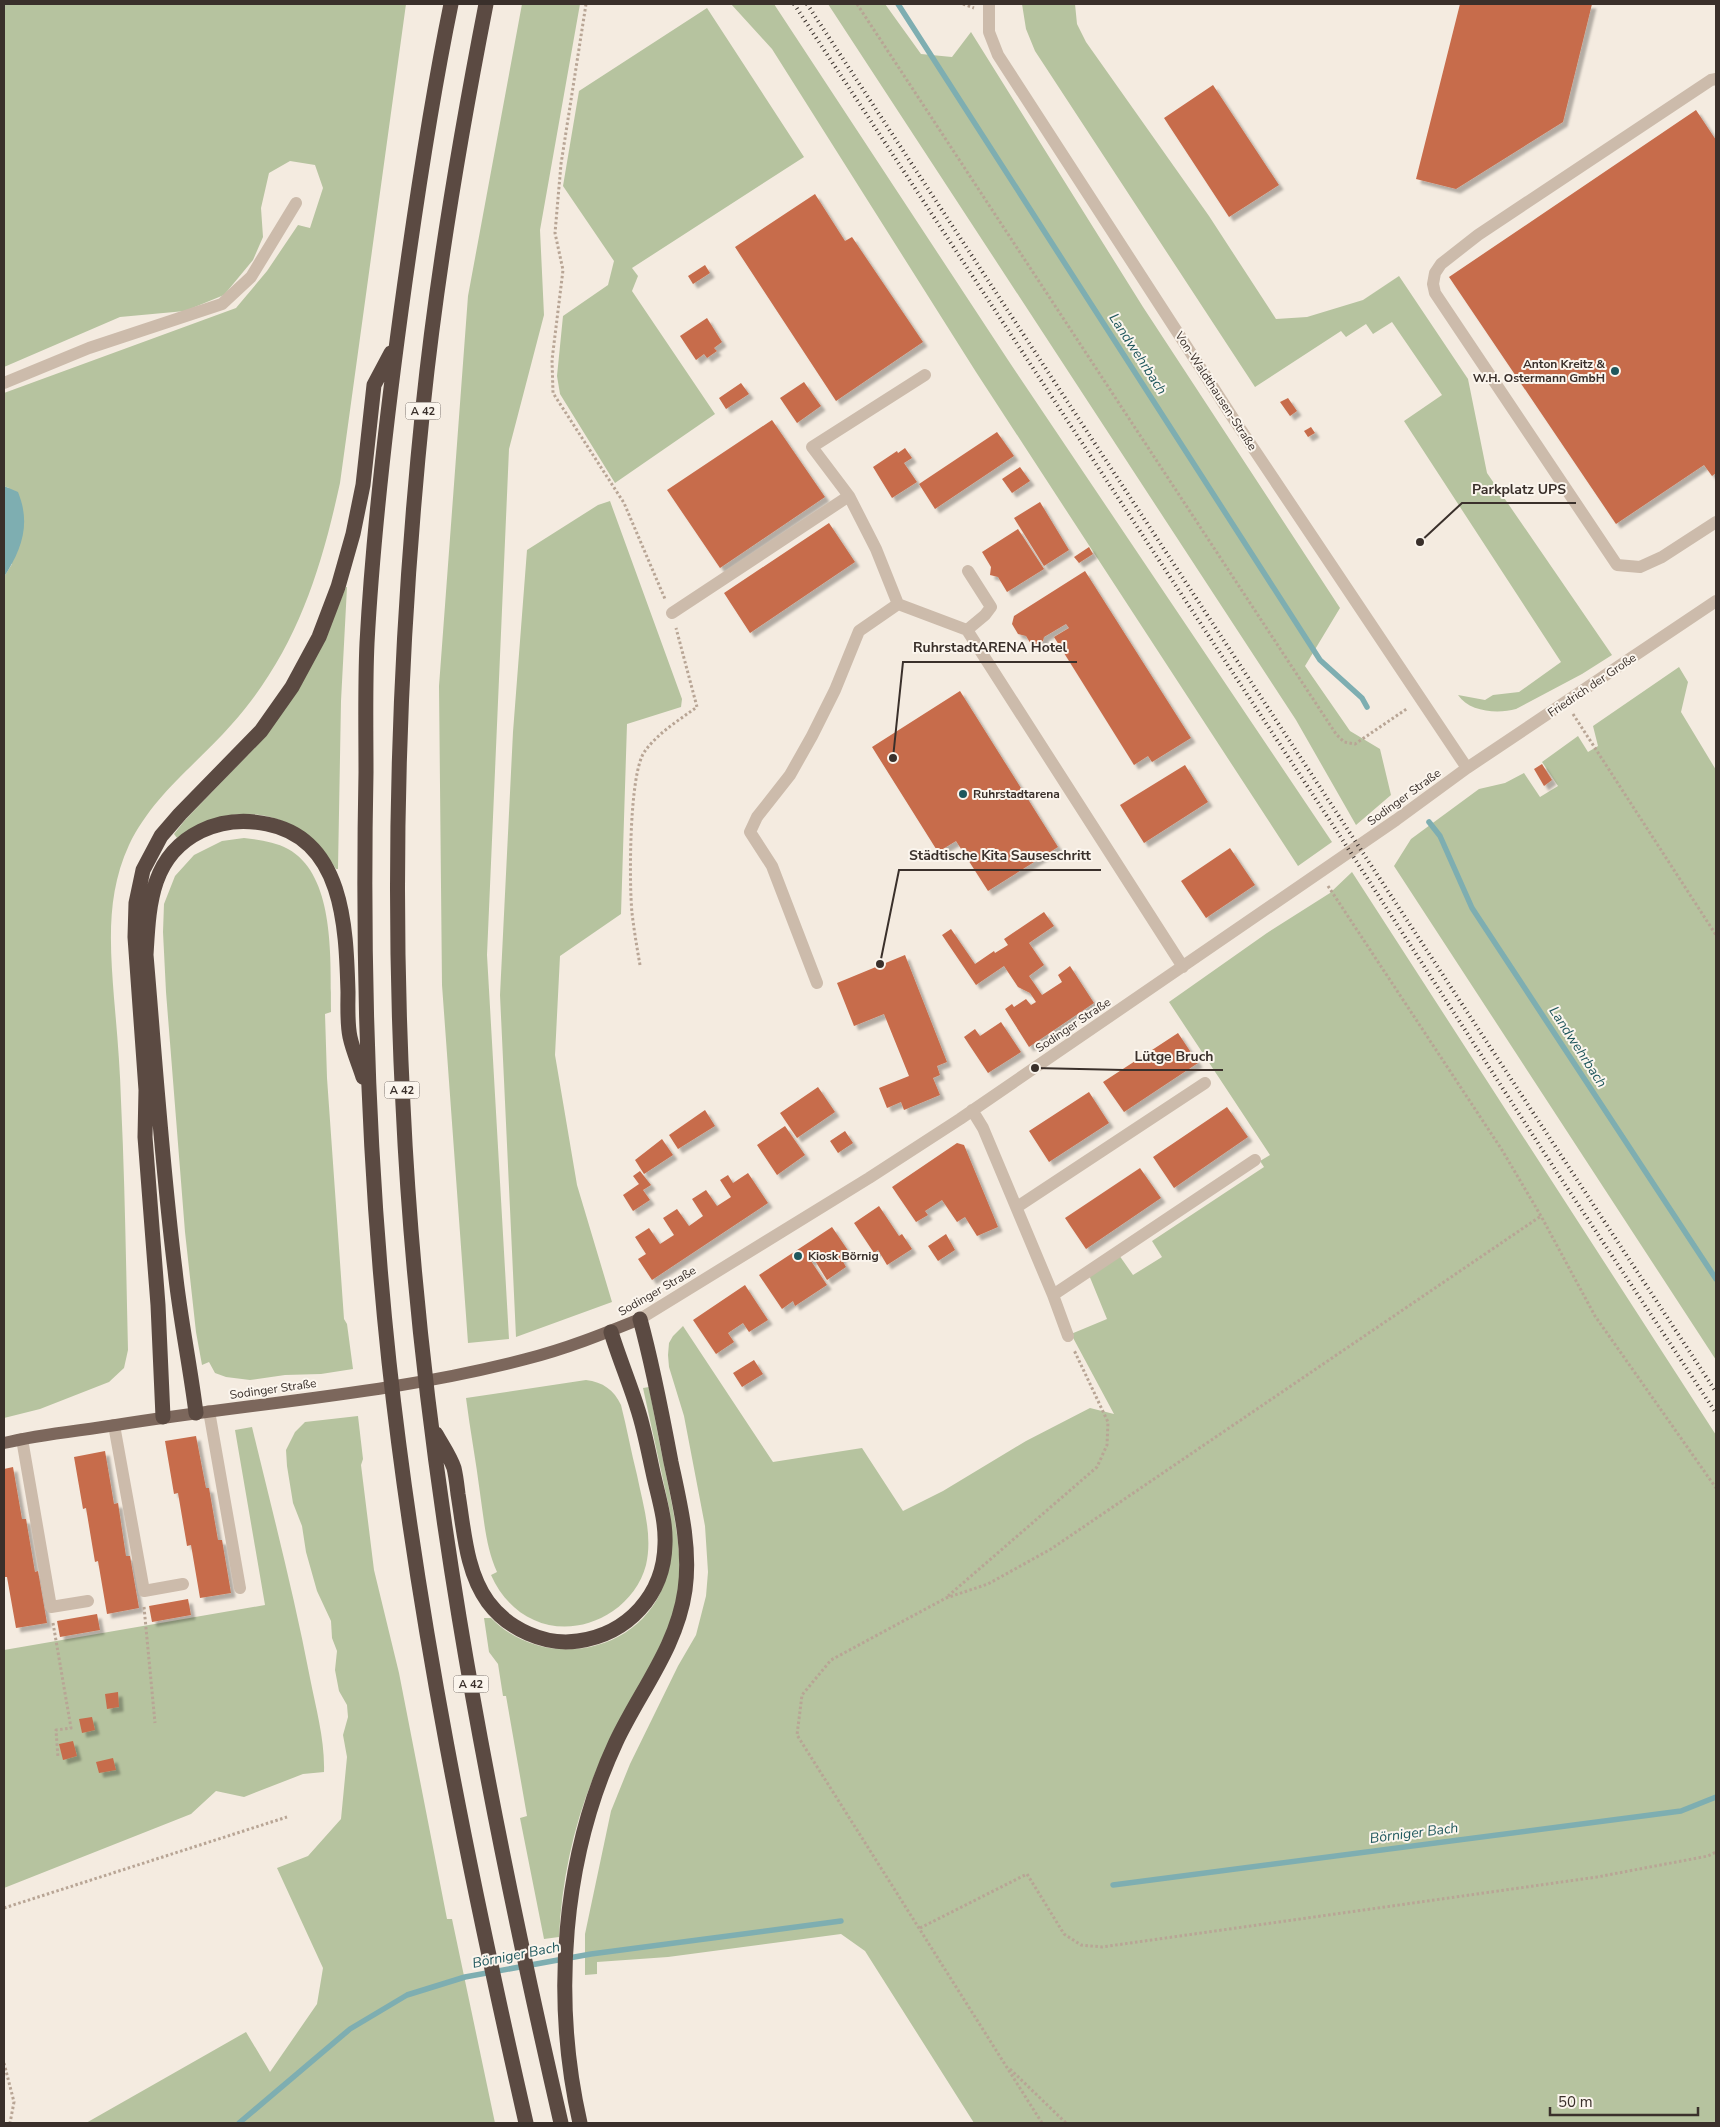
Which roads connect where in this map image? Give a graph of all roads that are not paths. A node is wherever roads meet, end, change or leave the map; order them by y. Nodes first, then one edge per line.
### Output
1 (451, 4) edge
2 (486, 4) edge
3 (989, 4) edge
4 (1716, 79) edge
5 (296, 203) dead end
6 (397, 343) junction
7 (925, 375) dead end
8 (4, 383) edge
9 (849, 496) junction
10 (1716, 522) edge
11 (968, 571) dead end
12 (1716, 601) edge
13 (898, 604) junction
14 (672, 613) road end
15 (967, 630) junction
16 (1467, 768) junction
17 (1183, 966) junction
18 (816, 983) dead end
19 (1205, 1083) dead end
20 (369, 1092) junction
21 (972, 1110) junction
22 (1255, 1160) dead end
23 (1017, 1207) junction
24 (1053, 1295) junction
25 (640, 1319) junction
26 (611, 1332) junction
27 (1068, 1336) road end
28 (203, 1412) junction
29 (163, 1417) junction
30 (431, 1424) junction
31 (114, 1425) junction
32 (22, 1439) junction
33 (4, 1443) edge
34 (183, 1584) dead end
35 (240, 1588) dead end
36 (88, 1601) dead end
37 (526, 2123) edge
38 (561, 2123) edge
39 (580, 2123) edge

1 - 6 highway, A 42
2 - 30 highway, A 42
3 - 16 street, Von-Waldthausen-Straße
4 - 10 street
5 - 8 street
6 - 20 highway, A 42
6 - 29 highway
7 - 9 street
9 - 13 street
9 - 14 street
11 - 15 street
12 - 16 street, Friedrich der Große
13 - 15 street
13 - 18 street
15 - 17 street
16 - 17 street, Sodinger Straße
17 - 21 street, Sodinger Straße
19 - 23 street
20 - 28 highway
20 - 37 highway, A 42
21 - 23 street
21 - 25 street, Sodinger Straße
22 - 24 street
23 - 24 street
24 - 27 street
25 - 26 main road, Sodinger Straße
25 - 39 highway
26 - 28 main road, Sodinger Straße
26 - 30 highway
28 - 29 main road, Sodinger Straße
28 - 35 street
29 - 31 main road, Sodinger Straße
30 - 38 highway, A 42
31 - 32 main road, Sodinger Straße
31 - 34 street
32 - 33 main road, Sodinger Straße
32 - 36 street

